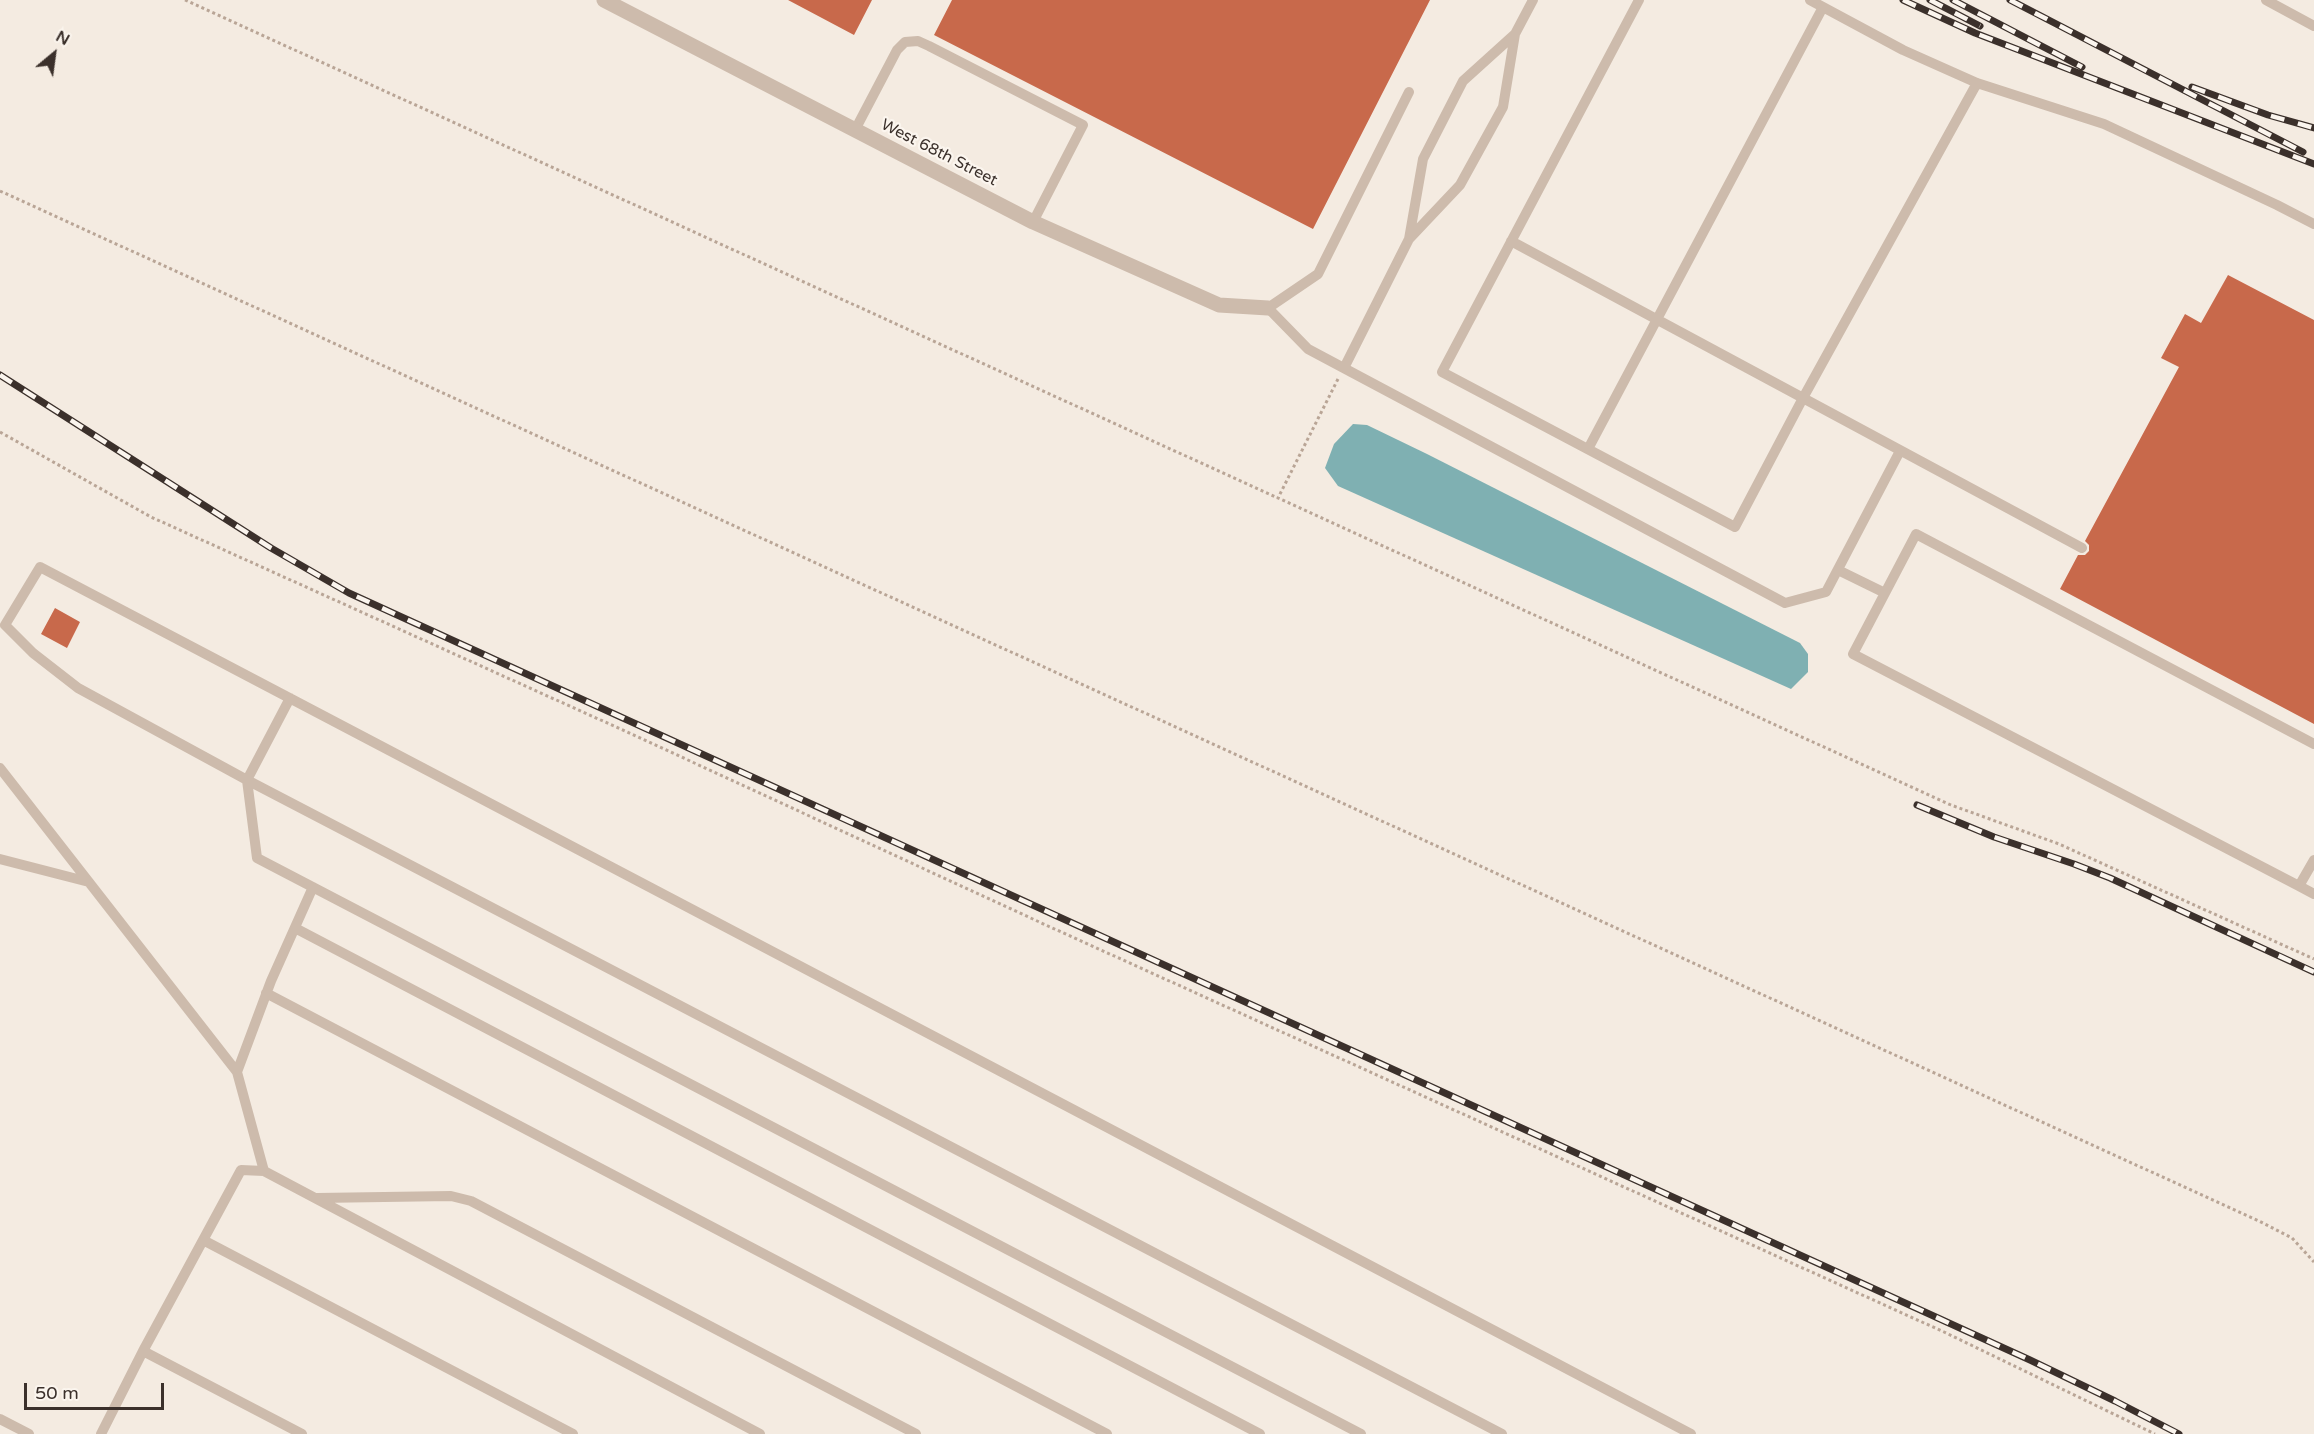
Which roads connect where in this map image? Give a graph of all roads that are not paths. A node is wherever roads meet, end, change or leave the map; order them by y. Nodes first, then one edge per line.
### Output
1 (604, 0) edge
2 (1533, 0) edge
3 (1639, 0) edge
4 (1810, 0) edge
5 (2266, 0) edge
6 (1824, 7) junction
7 (2314, 26) edge
8 (1515, 34) junction
9 (1977, 83) junction
10 (1409, 92) dead end
11 (855, 130) junction
12 (1033, 222) junction
13 (2314, 224) edge
14 (1409, 239) junction
15 (1511, 241) junction
16 (1268, 308) junction
17 (1657, 318) junction
18 (1344, 368) junction
19 (1803, 398) junction
20 (1588, 449) junction
21 (1900, 451) junction
22 (2082, 548) dead end
23 (1838, 570) junction
24 (1885, 593) junction
25 (290, 698) junction
26 (2314, 744) edge
27 (0, 768) edge
28 (247, 780) junction
29 (0, 859) edge
30 (2314, 860) edge
31 (88, 882) junction
32 (2299, 886) junction
33 (313, 887) junction
34 (2314, 894) edge
35 (295, 928) junction
36 (266, 993) junction
37 (237, 1072) junction
38 (264, 1171) junction
39 (315, 1198) junction
40 (203, 1240) junction
41 (144, 1351) junction
42 (0, 1419) edge
43 (29, 1434) edge
44 (101, 1434) edge
45 (302, 1434) edge
46 (573, 1434) edge
47 (760, 1434) edge
48 (916, 1434) edge
49 (1107, 1434) edge
50 (1260, 1434) edge
51 (1361, 1434) edge
52 (1502, 1434) edge
53 (1691, 1434) edge

1 - 11 street, West 68th Street
2 - 8 lane
3 - 15 lane
4 - 6 lane
5 - 7 lane
6 - 9 lane
6 - 17 lane
8 - 14 lane
8 - 14 lane
9 - 13 lane
9 - 19 lane
10 - 16 lane
11 - 12 street, West 68th Street
11 - 12 lane
12 - 16 street, West 68th Street
14 - 18 lane
15 - 17 lane
15 - 20 lane
16 - 18 lane
17 - 19 lane
17 - 20 lane
18 - 23 lane
19 - 20 lane
19 - 21 lane
21 - 22 lane
21 - 23 lane
23 - 24 lane
24 - 26 lane
24 - 32 lane
25 - 28 lane
25 - 28 lane
25 - 53 lane
27 - 31 lane
28 - 33 lane
28 - 52 lane
29 - 31 lane
30 - 32 lane
31 - 37 lane
32 - 34 lane
33 - 35 lane
33 - 51 lane
35 - 36 lane
35 - 50 lane
36 - 37 lane
36 - 49 lane
37 - 38 lane
38 - 39 lane
38 - 40 lane
39 - 47 lane
39 - 48 lane
40 - 41 lane
40 - 46 lane
41 - 44 lane
41 - 45 lane
42 - 43 lane

